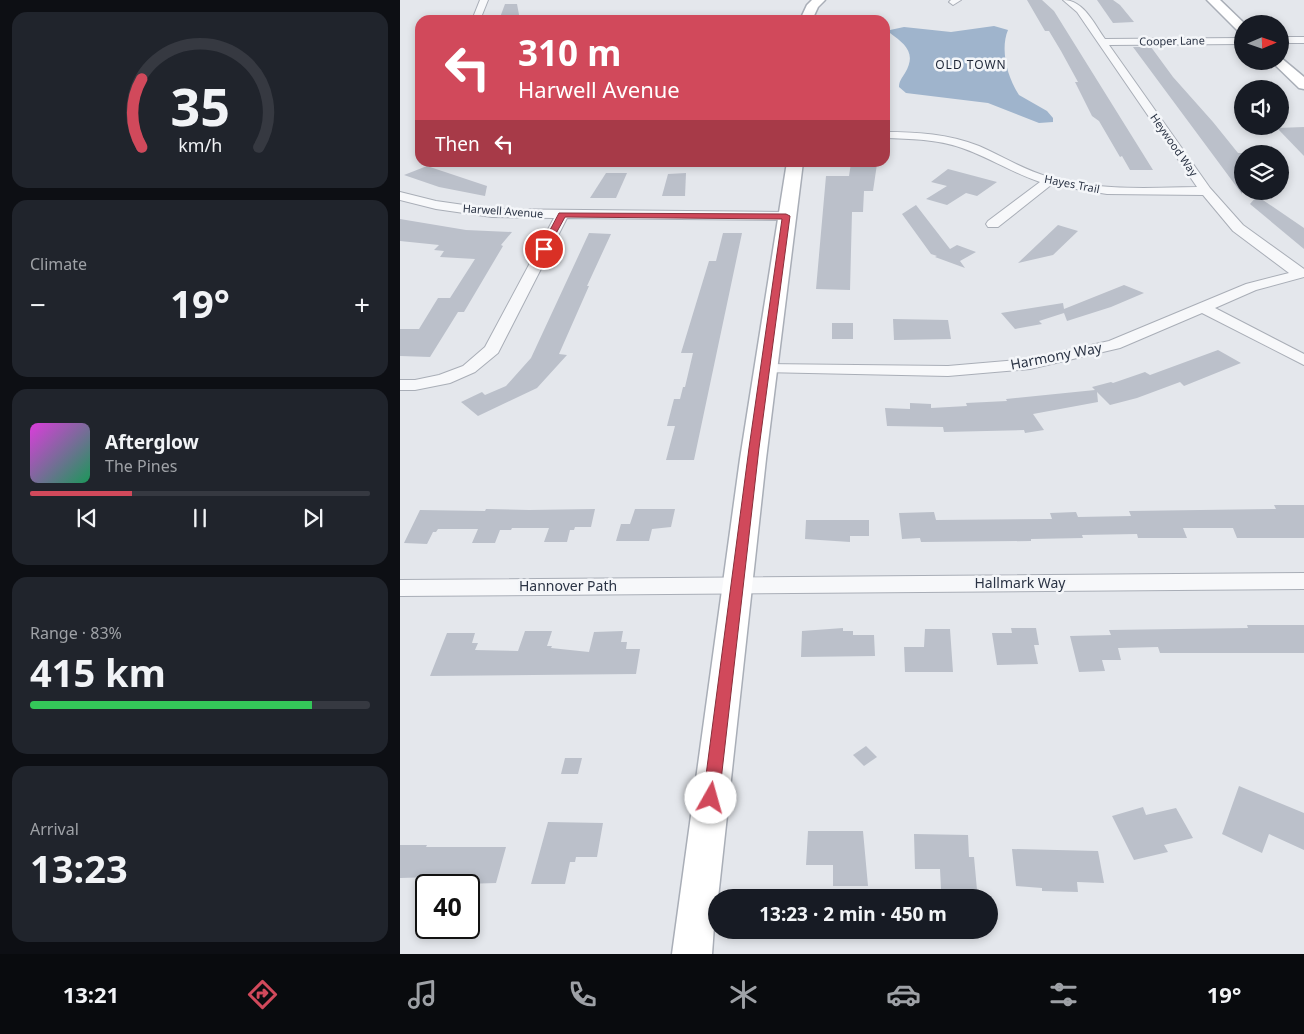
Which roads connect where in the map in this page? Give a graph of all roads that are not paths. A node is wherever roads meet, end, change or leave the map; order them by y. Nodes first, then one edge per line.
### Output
1 (484, 0) edge
2 (819, 0) edge
3 (1066, 0) edge
4 (1213, 0) edge
5 (478, 15) edge
6 (808, 15) edge
7 (1234, 20) edge
8 (1289, 40) edge
9 (1304, 40) edge
10 (1234, 41) edge
11 (1102, 42) junction
12 (1288, 70) edge
13 (1304, 85) edge
14 (890, 135) edge
15 (793, 167) edge
16 (1049, 181) junction
17 (1206, 190) junction
18 (400, 196) edge
19 (562, 215) junction
20 (786, 216) junction
21 (993, 224) dead end
22 (1302, 273) edge
23 (1204, 308) junction
24 (1304, 360) edge
25 (764, 369) junction
26 (400, 385) edge
27 (1304, 581) edge
28 (736, 585) junction
29 (400, 588) edge
30 (692, 954) edge

1 - 5 street
2 - 6 street
3 - 11 street, Heywood Way
4 - 7 street
8 - 9 street
10 - 11 street, Cooper Lane
11 - 17 street, Heywood Way
12 - 13 street
14 - 16 street, Hayes Trail
15 - 20 street
16 - 17 street, Hayes Trail
16 - 21 street
17 - 22 street, Heywood Way
18 - 19 street, Harwell Avenue
19 - 20 street, Harwell Avenue
19 - 26 street
20 - 25 street
22 - 23 street, Harmony Way
23 - 24 street
23 - 25 street, Harmony Way
25 - 28 street
27 - 28 street, Hallmark Way
28 - 29 street, Hannover Path
28 - 30 street

